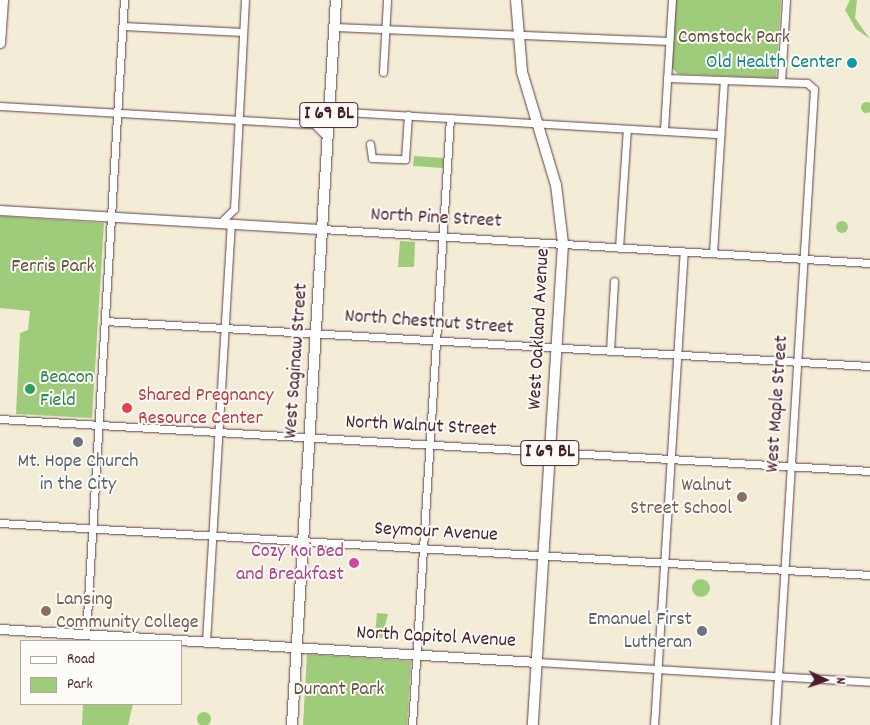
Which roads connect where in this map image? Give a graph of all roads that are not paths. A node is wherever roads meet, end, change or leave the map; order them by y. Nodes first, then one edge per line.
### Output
1 (3, 0) edge
2 (124, 0) edge
3 (245, 0) edge
4 (336, 0) edge
5 (387, 0) edge
6 (516, 0) edge
7 (672, 0) edge
8 (786, 0) edge
9 (123, 26) junction
10 (334, 27) junction
11 (386, 29) junction
12 (243, 32) junction
13 (516, 35) junction
14 (669, 41) junction
15 (0, 43) edge
16 (384, 72) dead end
17 (667, 78) junction
18 (724, 80) junction
19 (781, 82) junction
20 (0, 106) edge
21 (329, 111) junction
22 (117, 113) junction
23 (408, 115) junction
24 (450, 118) junction
25 (239, 120) junction
26 (537, 124) junction
27 (627, 129) junction
28 (664, 130) junction
29 (720, 134) junction
30 (327, 137) junction
31 (370, 144) dead end
32 (0, 210) edge
33 (111, 217) junction
34 (220, 224) junction
35 (231, 224) junction
36 (322, 229) junction
37 (443, 237) junction
38 (563, 244) junction
39 (619, 248) junction
40 (684, 252) junction
41 (713, 254) junction
42 (804, 259) junction
43 (870, 263) edge
44 (614, 281) dead end
45 (105, 321) junction
46 (226, 327) junction
47 (316, 333) junction
48 (436, 340) junction
49 (557, 348) junction
50 (610, 351) junction
51 (677, 355) junction
52 (797, 362) junction
53 (870, 366) edge
54 (0, 419) edge
55 (99, 425) junction
56 (219, 432) junction
57 (310, 437) junction
58 (430, 444) junction
59 (550, 451) junction
60 (671, 459) junction
61 (791, 466) junction
62 (870, 471) edge
63 (0, 523) edge
64 (92, 528) junction
65 (212, 535) junction
66 (304, 541) junction
67 (423, 548) junction
68 (544, 556) junction
69 (664, 563) junction
70 (785, 570) junction
71 (870, 575) edge
72 (0, 629) edge
73 (86, 634) junction
74 (176, 640) edge
75 (182, 640) edge
76 (206, 642) junction
77 (296, 647) junction
78 (416, 655) junction
79 (537, 662) junction
80 (658, 669) junction
81 (778, 676) junction
82 (870, 682) edge
83 (292, 725) edge
84 (412, 725) edge
85 (533, 725) edge
86 (654, 725) edge
87 (775, 725) edge

1 - 15 street
2 - 9 street
3 - 12 street
4 - 10 main road, West Saginaw Street / I 69 BL
5 - 11 street
6 - 13 main road, West Oakland Avenue / I 69 BL
7 - 14 street
8 - 19 street
9 - 12 street
9 - 22 street
10 - 11 street
10 - 21 main road, West Saginaw Street / I 69 BL
11 - 13 street
11 - 16 street
12 - 25 street
13 - 14 street
13 - 26 main road, West Oakland Avenue / I 69 BL
14 - 17 street
17 - 18 street
17 - 28 street
18 - 19 street
18 - 29 street
19 - 42 street, West Maple Street
20 - 22 street
21 - 23 street
21 - 30 main road, West Saginaw Street / I 69 BL
22 - 25 street
22 - 33 street
23 - 24 street
23 - 31 street
24 - 26 street
24 - 37 street
25 - 30 street
25 - 34 street
26 - 27 street
26 - 38 main road, West Oakland Avenue / I 69 BL
27 - 28 street
27 - 39 street
28 - 29 street
29 - 41 street
30 - 36 main road, West Saginaw Street / I 69 BL
32 - 33 street, North Pine Street
33 - 34 street, North Pine Street
33 - 45 street
34 - 35 street, North Pine Street
35 - 36 street, North Pine Street
35 - 46 street
36 - 37 street, North Pine Street
36 - 47 main road, West Saginaw Street / I 69 BL
37 - 38 street, North Pine Street
37 - 48 street
38 - 39 street, North Pine Street
38 - 49 main road, West Oakland Avenue / I 69 BL
39 - 40 street, North Pine Street
40 - 41 street, North Pine Street
40 - 51 street
41 - 42 street, North Pine Street
42 - 43 street, North Pine Street
42 - 52 street, West Maple Street
44 - 50 street
45 - 46 street, North Chestnut Street
45 - 55 street
46 - 47 street, North Chestnut Street
46 - 56 street
47 - 48 street, North Chestnut Street
47 - 57 main road, West Saginaw Street / I 69 BL
48 - 49 street, North Chestnut Street
48 - 58 street
49 - 50 street, North Chestnut Street
49 - 59 main road, West Oakland Avenue / I 69 BL
50 - 51 street, North Chestnut Street
51 - 52 street, North Chestnut Street
51 - 60 street
52 - 53 street, North Chestnut Street
52 - 61 street, West Maple Street
54 - 55 street, North Walnut Street
55 - 56 street, North Walnut Street
55 - 64 street
56 - 57 street, North Walnut Street
56 - 65 street
57 - 58 street, North Walnut Street
57 - 66 main road, West Saginaw Street / I 69 BL
58 - 59 street, North Walnut Street
58 - 67 street
59 - 60 street, North Walnut Street
59 - 68 main road, West Oakland Avenue / I 69 BL
60 - 61 street, North Walnut Street
60 - 69 street
61 - 62 street, North Walnut Street
61 - 70 street, West Maple Street
63 - 64 street, Seymour Avenue
64 - 65 street, Seymour Avenue
64 - 73 street
65 - 66 street, Seymour Avenue
65 - 76 street
66 - 67 street, Seymour Avenue
66 - 77 main road, West Saginaw Street / I 69 BL
67 - 68 street, Seymour Avenue
67 - 78 street
68 - 69 street, Seymour Avenue
68 - 79 main road, West Oakland Avenue / I 69 BL
69 - 70 street, Seymour Avenue
69 - 80 street
70 - 71 street, Seymour Avenue
70 - 81 street, West Maple Street
72 - 73 street, North Capitol Avenue
73 - 74 street, North Capitol Avenue
75 - 76 street, North Capitol Avenue
76 - 77 street, North Capitol Avenue
77 - 78 street, North Capitol Avenue
77 - 83 main road, West Saginaw Street / I 69 BL
78 - 79 street, North Capitol Avenue
78 - 84 street
79 - 80 street, North Capitol Avenue
79 - 85 main road, West Oakland Avenue / I 69 BL
80 - 81 street, North Capitol Avenue
80 - 86 street
81 - 82 street, North Capitol Avenue
81 - 87 street, West Maple Street

